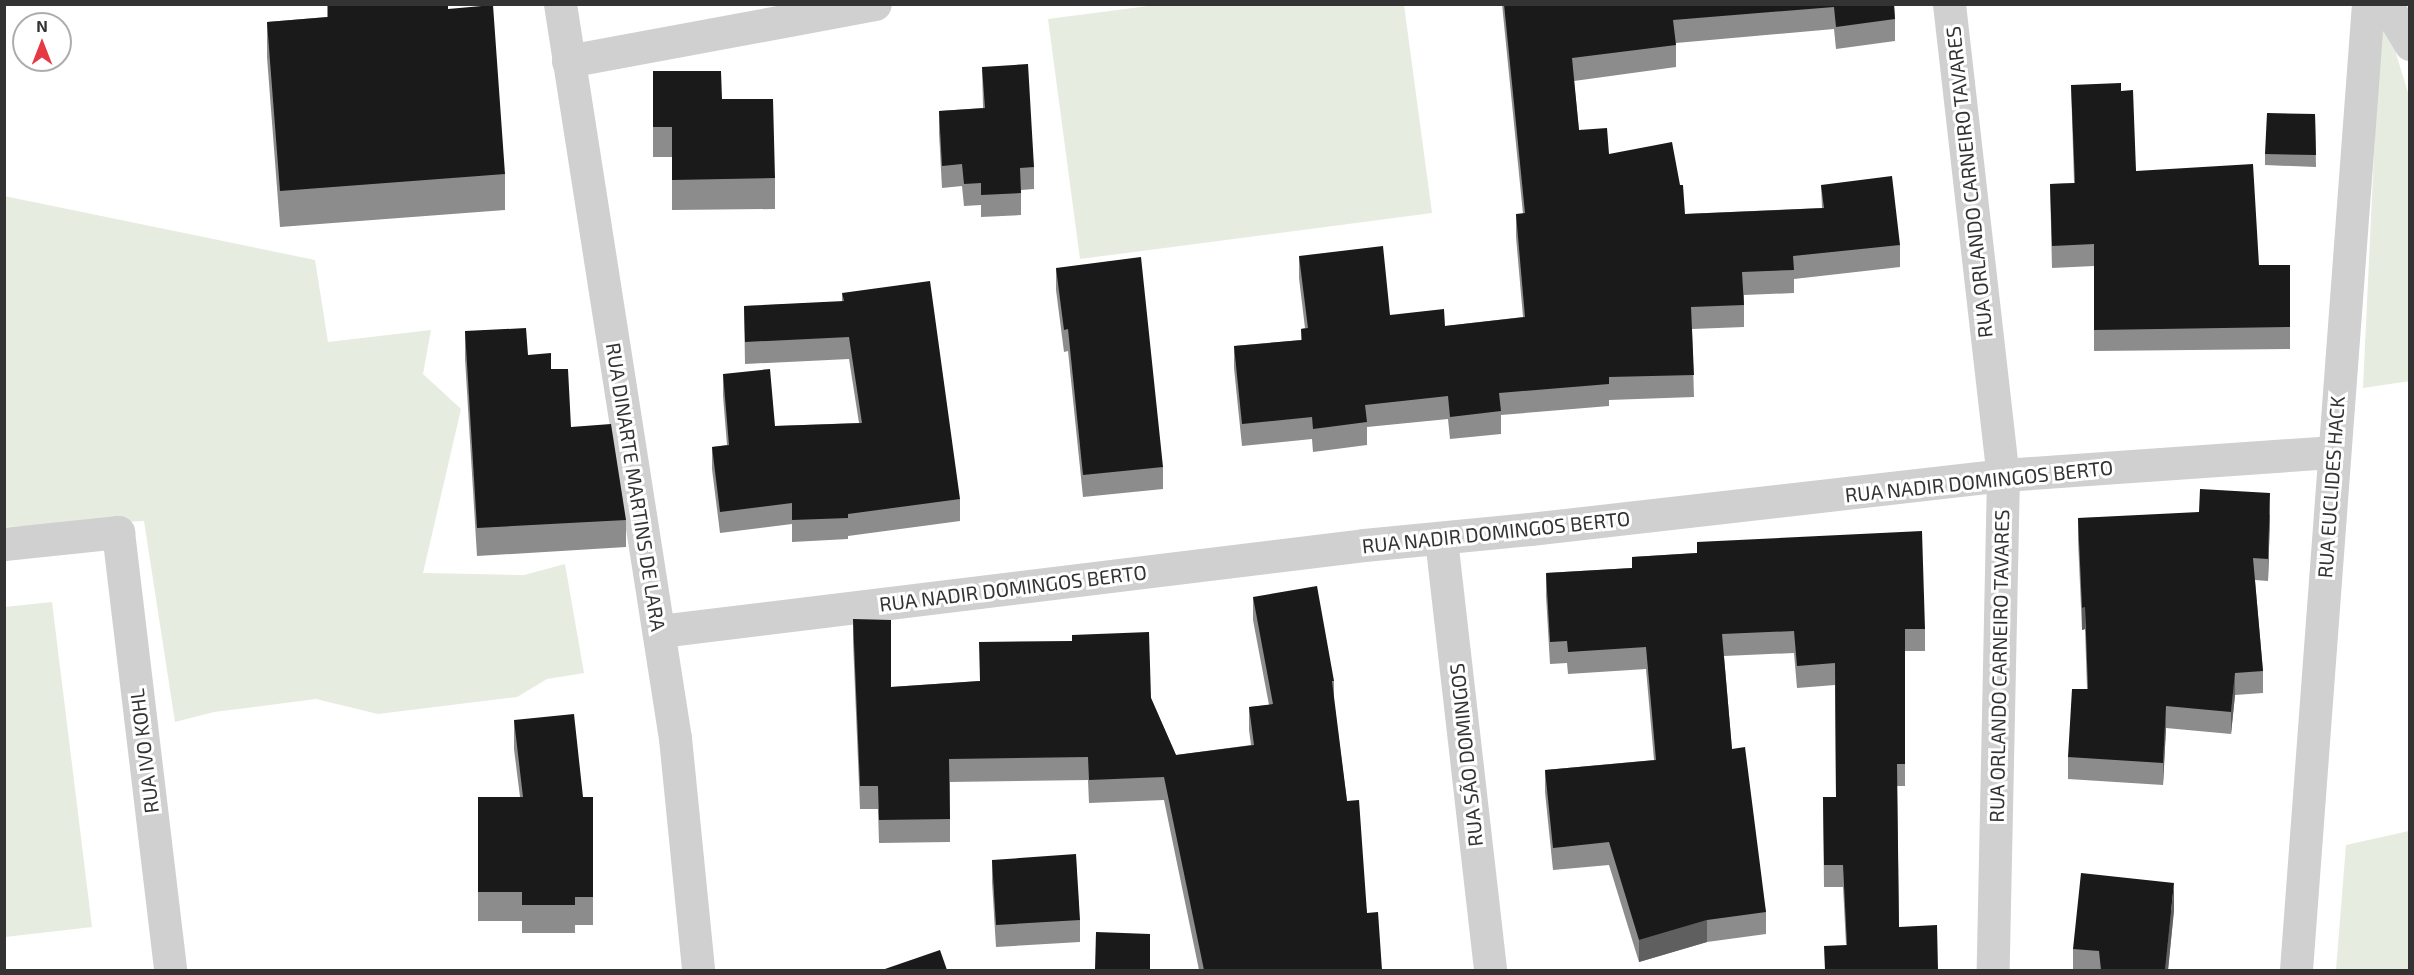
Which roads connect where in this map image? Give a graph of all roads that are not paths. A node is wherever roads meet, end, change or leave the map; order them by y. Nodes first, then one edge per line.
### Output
1 (560, 4) edge
2 (875, 4) edge
3 (1949, 4) edge
4 (2368, 4) edge
5 (2386, 4) edge
6 (2409, 44) edge
7 (568, 61) junction
8 (2334, 452) junction
9 (2003, 475) junction
10 (1441, 539) junction
11 (4, 544) edge
12 (660, 631) junction
13 (170, 970) edge
14 (698, 970) edge
15 (1490, 970) edge
16 (1992, 970) edge
17 (2296, 970) edge

1 - 7 street, RUA DINARTE MARTINS DE LARA
2 - 7 street
3 - 9 street, RUA ORLANDO CARNEIRO TAVARES
4 - 8 street, RUA EUCLIDES HACK
5 - 6 street
7 - 12 street, RUA DINARTE MARTINS DE LARA
8 - 9 street, RUA NADIR DOMINGOS BERTO
8 - 17 street, RUA EUCLIDES HACK
9 - 10 street, RUA NADIR DOMINGOS BERTO
9 - 16 street, RUA ORLANDO CARNEIRO TAVARES
10 - 12 street, RUA NADIR DOMINGOS BERTO
10 - 15 street, RUA SÃO DOMINGOS
11 - 13 street, RUA IVO KOHL
12 - 14 street, RUA DINARTE MARTINS DE LARA

